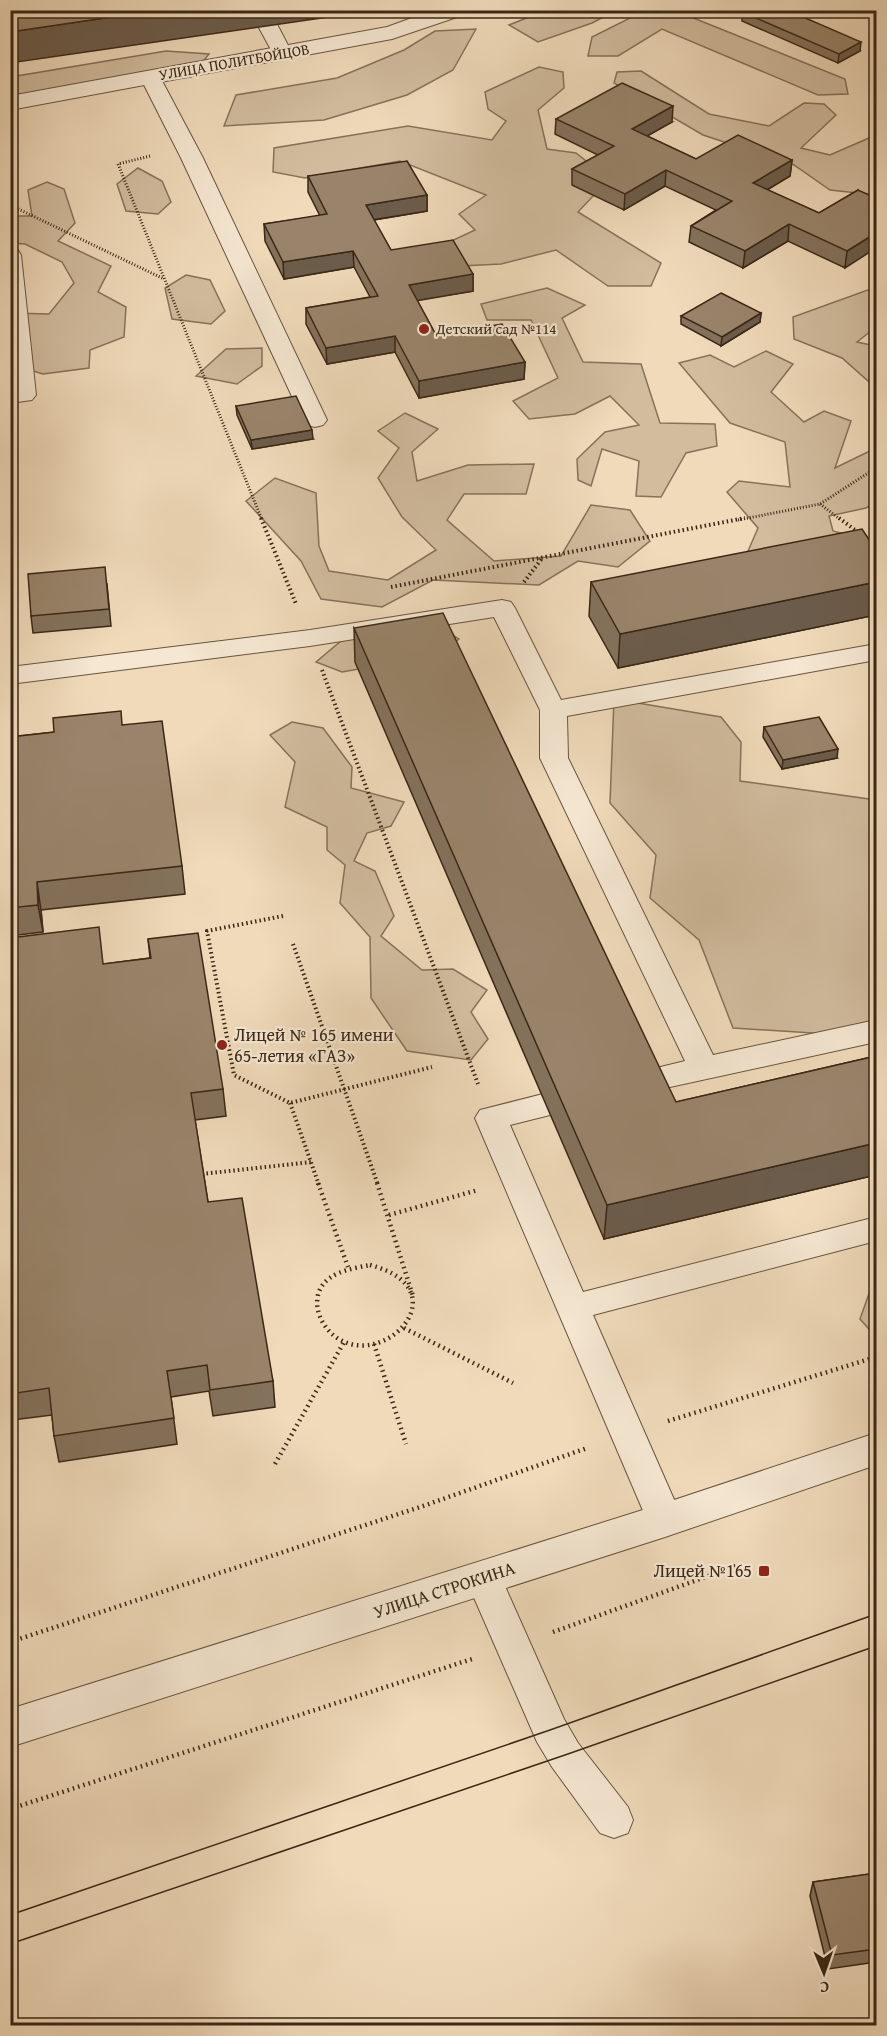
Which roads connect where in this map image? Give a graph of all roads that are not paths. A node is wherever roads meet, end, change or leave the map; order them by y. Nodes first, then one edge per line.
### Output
1 (455, 10) edge
2 (268, 26) dead end
3 (282, 53) junction
4 (150, 77) junction
5 (10, 103) edge
6 (10, 255) edge
7 (10, 396) edge
8 (315, 420) dead end
9 (876, 652) edge
10 (10, 676) edge
11 (553, 710) junction
12 (876, 1031) edge
13 (704, 1068) junction
14 (646, 1081) edge
15 (547, 1105) edge
16 (876, 1229) edge
17 (574, 1307) junction
18 (876, 1449) edge
19 (665, 1520) junction
20 (483, 1577) junction
21 (10, 1728) edge
22 (614, 1820) dead end

1 - 3 street, УЛИЦА ПОЛИТБОЙЦОВ
2 - 3 lane
3 - 4 street, УЛИЦА ПОЛИТБОЙЦОВ
4 - 5 street, УЛИЦА ПОЛИТБОЙЦОВ
4 - 8 lane
6 - 7 lane
9 - 11 lane
10 - 11 lane
11 - 13 lane
12 - 13 lane
13 - 14 lane
15 - 17 lane
16 - 17 lane
17 - 19 lane
18 - 19 street, УЛИЦА СТРОКИНА
19 - 20 street, УЛИЦА СТРОКИНА
20 - 21 street, УЛИЦА СТРОКИНА
20 - 22 lane

